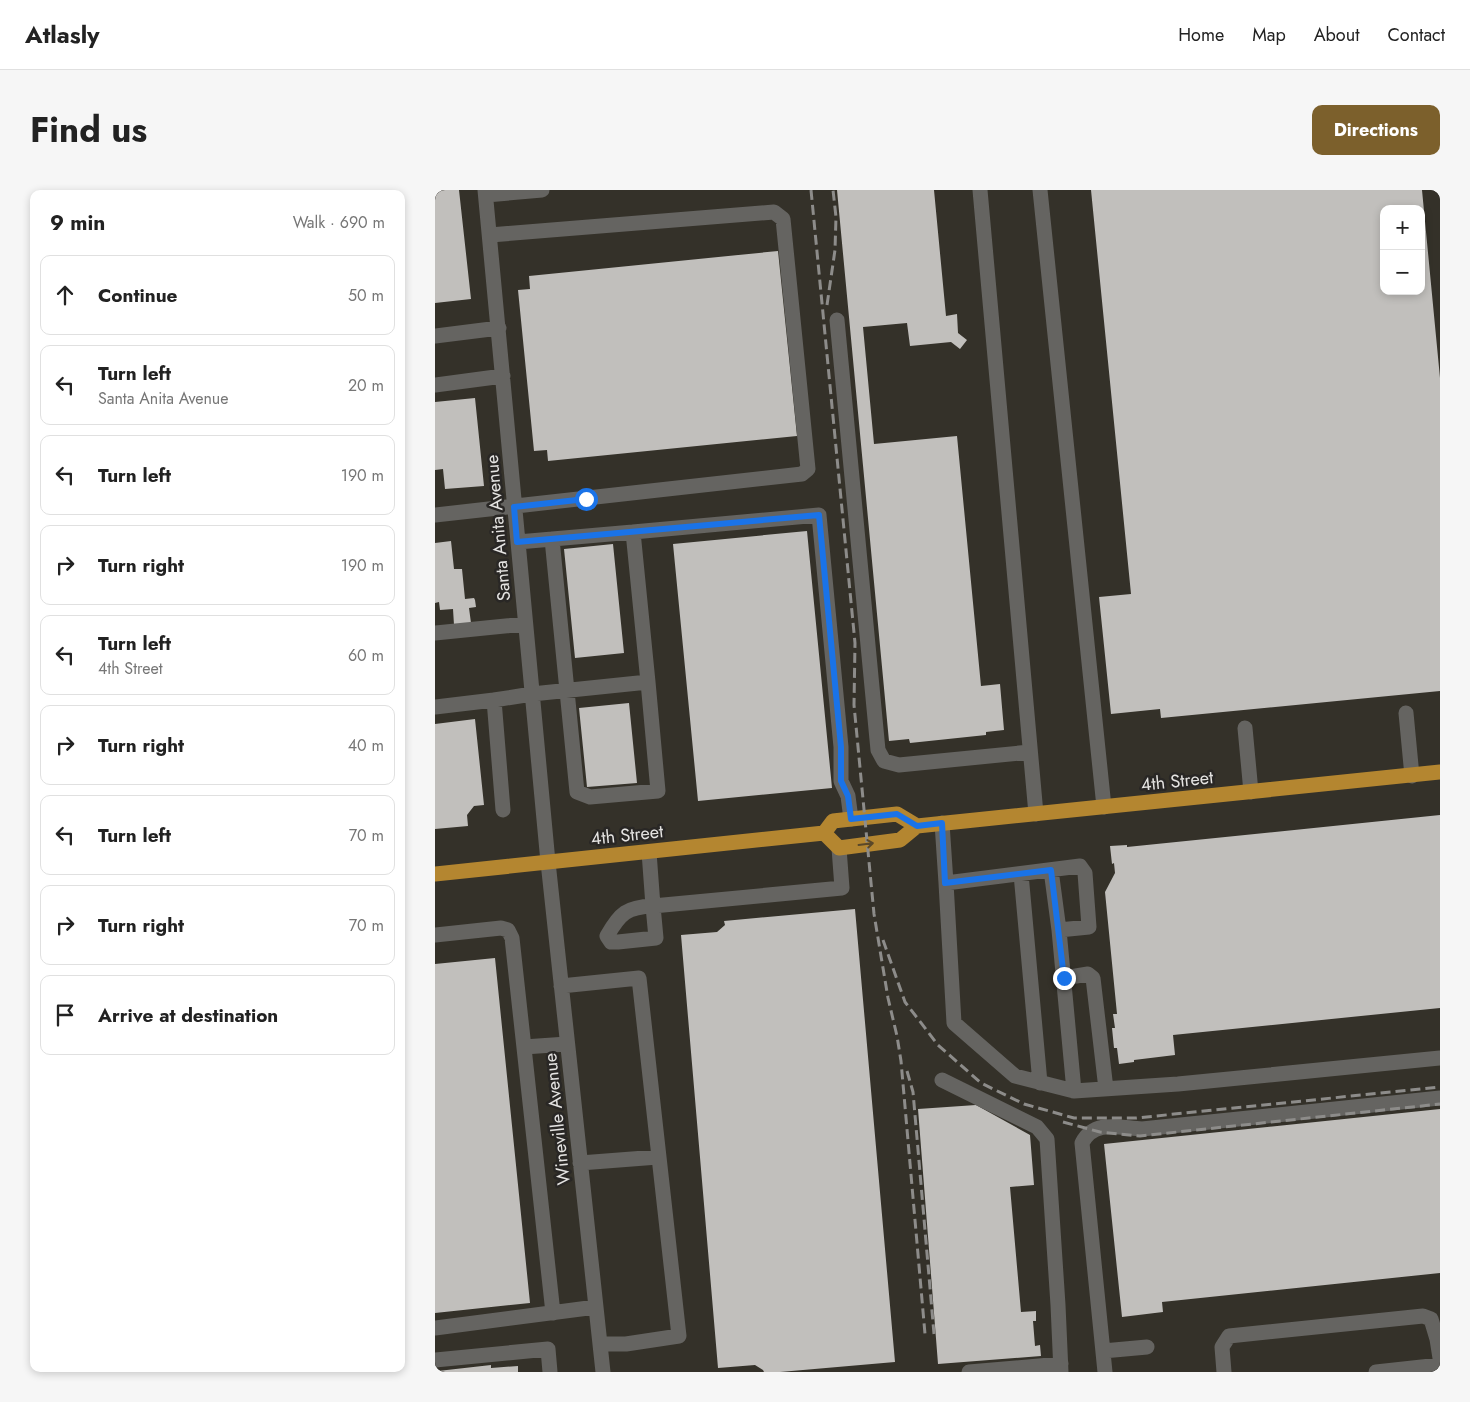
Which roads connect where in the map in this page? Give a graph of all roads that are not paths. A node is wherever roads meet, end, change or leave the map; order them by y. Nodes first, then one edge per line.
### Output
1 (542, 190) edge
2 (980, 190) edge
3 (1041, 190) edge
4 (486, 192) edge
5 (490, 235) junction
6 (837, 320) dead end
7 (499, 328) junction
8 (435, 336) edge
9 (503, 376) junction
10 (435, 385) edge
11 (514, 507) junction
12 (435, 515) edge
13 (633, 532) junction
14 (552, 539) junction
15 (517, 542) junction
16 (525, 624) junction
17 (435, 634) edge
18 (648, 682) junction
19 (567, 691) junction
20 (532, 694) junction
21 (494, 700) junction
22 (435, 707) edge
23 (1407, 712) dead end
24 (1245, 728) dead end
25 (1030, 752) junction
26 (1440, 772) edge
27 (1412, 776) junction
28 (1251, 792) junction
29 (1104, 807) junction
30 (503, 810) dead end
31 (1035, 814) junction
32 (851, 819) junction
33 (942, 823) junction
34 (917, 826) junction
35 (824, 833) junction
36 (839, 848) junction
37 (649, 852) junction
38 (548, 862) junction
39 (1051, 870) junction
40 (435, 874) edge
41 (1021, 874) junction
42 (945, 883) junction
43 (1059, 930) junction
44 (435, 935) edge
45 (1064, 978) junction
46 (561, 986) junction
47 (567, 1044) junction
48 (524, 1047) junction
49 (1440, 1058) edge
50 (942, 1080) dead end
51 (1040, 1083) junction
52 (1106, 1089) junction
53 (1074, 1091) junction
54 (1440, 1098) edge
55 (658, 1157) junction
56 (580, 1163) junction
57 (596, 1307) junction
58 (553, 1313) junction
59 (435, 1328) edge
60 (600, 1344) junction
61 (1147, 1347) dead end
62 (1103, 1351) junction
63 (1440, 1358) edge
64 (435, 1360) edge
65 (1440, 1365) edge
66 (1061, 1368) edge
67 (550, 1372) edge
68 (603, 1372) edge
69 (969, 1372) edge
70 (1105, 1372) edge
71 (1224, 1372) edge
72 (1376, 1372) edge

1 - 4 street
2 - 25 street
3 - 29 street
4 - 5 street, Santa Anita Avenue
5 - 7 street, Santa Anita Avenue
5 - 11 street
6 - 25 street
7 - 8 street
7 - 9 street, Santa Anita Avenue
9 - 10 street
9 - 11 street, Santa Anita Avenue
11 - 12 street
11 - 15 street, Santa Anita Avenue
13 - 14 street
13 - 18 street
13 - 32 street
14 - 15 street
14 - 19 street
15 - 16 street, Santa Anita Avenue
16 - 17 street
16 - 20 street, Santa Anita Avenue
18 - 19 street
18 - 19 street
19 - 20 street
20 - 21 street
20 - 38 street, Santa Anita Avenue
21 - 22 street
21 - 30 street
23 - 27 street
24 - 28 street
25 - 31 street
26 - 27 main road, 4th Street
27 - 28 main road, 4th Street
28 - 29 main road, 4th Street
29 - 31 main road, 4th Street
31 - 33 main road, 4th Street
32 - 34 main road, 4th Street
32 - 35 main road, 4th Street
33 - 34 main road, 4th Street
33 - 42 street
36 -> 34 main road, 4th Street
35 - 36 main road
35 - 37 main road, 4th Street
36 - 37 street
37 - 38 main road, 4th Street
38 - 40 main road, 4th Street
38 - 46 street, Wineville Avenue
39 - 41 street
39 - 43 street
39 - 43 street
41 - 42 street
41 - 51 street
42 - 51 street
43 - 45 street
44 - 48 street
45 - 52 street
45 - 53 street
46 - 47 street, Wineville Avenue
46 - 55 street
47 - 48 street
47 - 56 street, Wineville Avenue
48 - 58 street
49 - 52 street
50 - 66 street
51 - 53 street
52 - 53 street
54 - 62 street
55 - 56 street
55 - 60 street
56 - 57 street, Wineville Avenue
57 - 58 street
57 - 60 street, Wineville Avenue
58 - 59 street
60 - 68 street, Wineville Avenue
61 - 62 street
62 - 70 street
63 - 71 street
64 - 67 street
65 - 72 street
66 - 69 street

